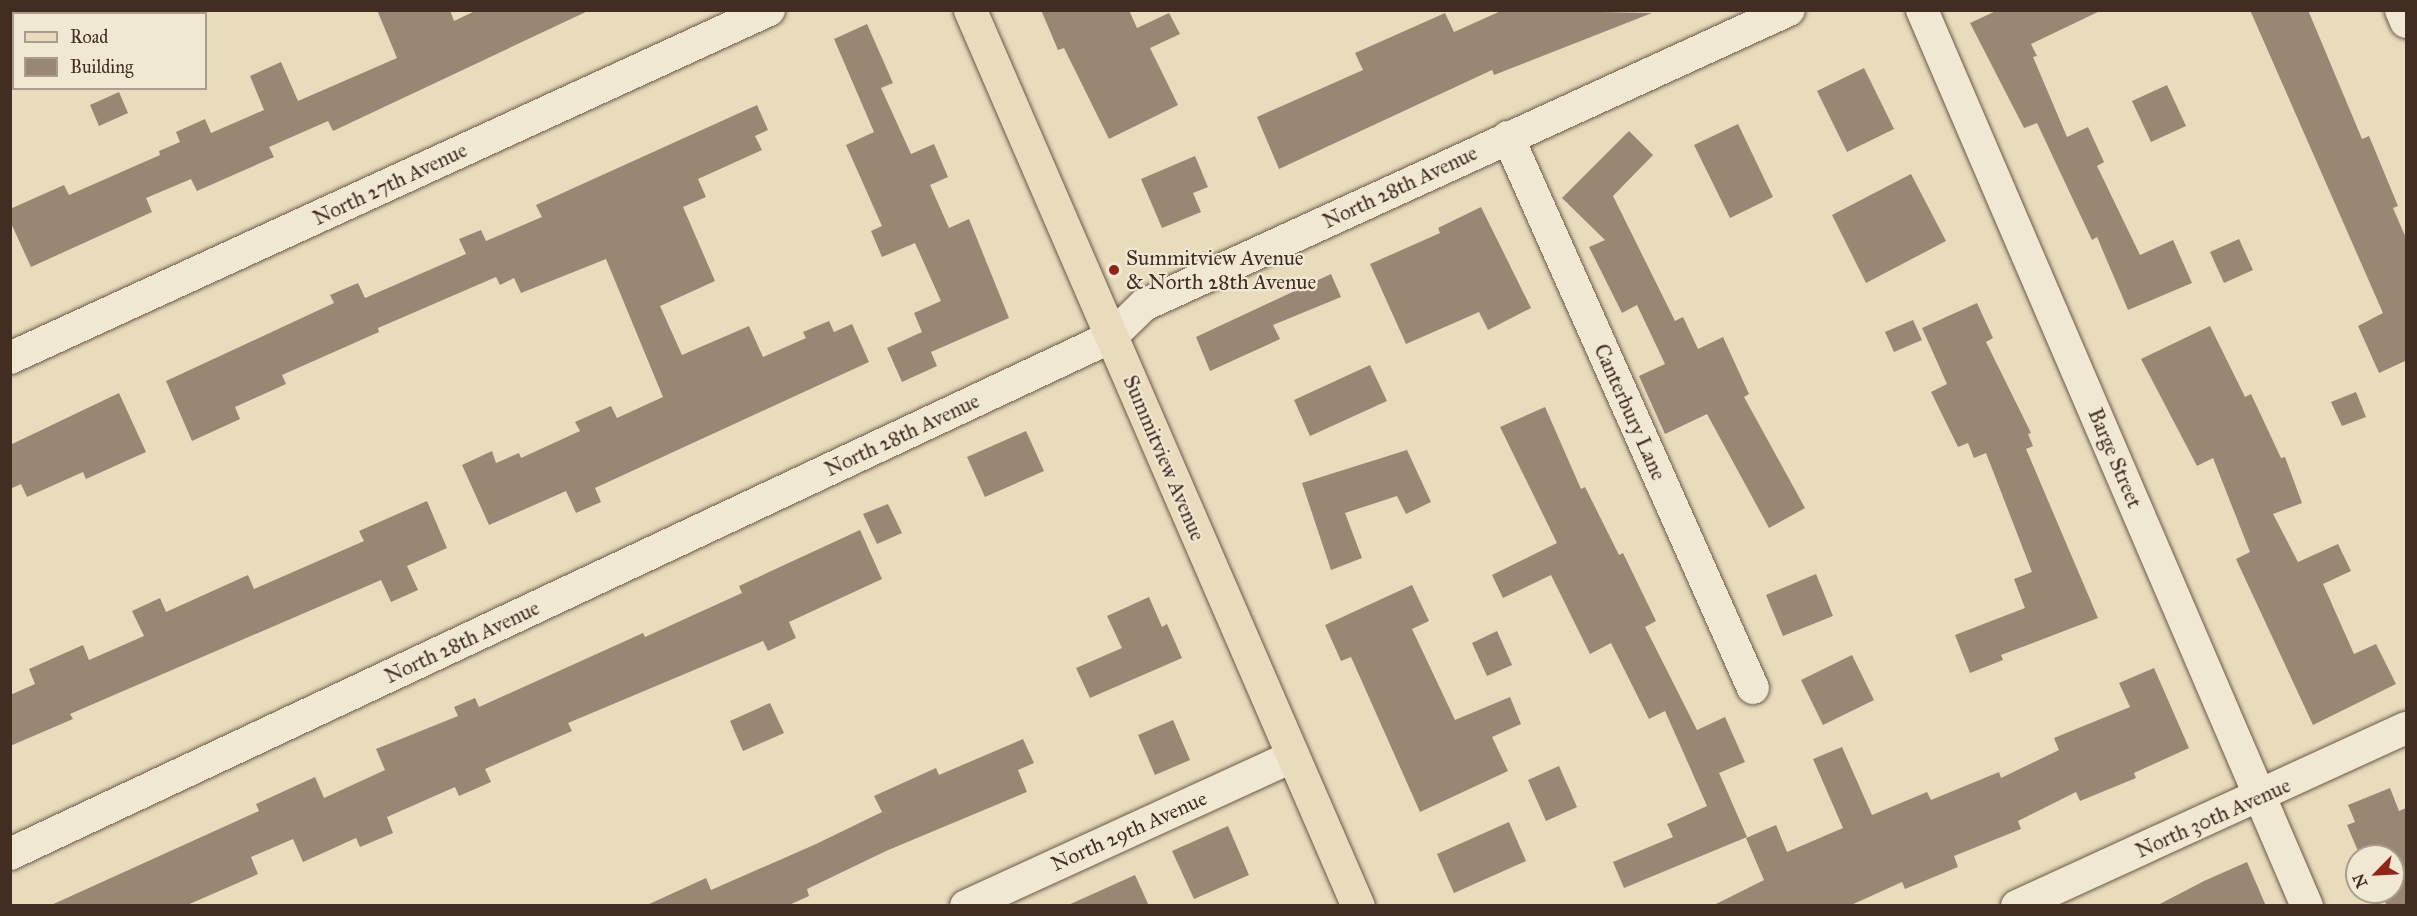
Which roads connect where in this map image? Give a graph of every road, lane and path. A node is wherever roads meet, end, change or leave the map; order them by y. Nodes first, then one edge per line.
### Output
1 (769, 10) edge
2 (970, 10) edge
3 (1789, 10) edge
4 (1922, 10) edge
5 (2402, 10) edge
6 (2406, 22) edge
7 (1508, 137) junction
8 (1111, 337) junction
9 (10, 358) edge
10 (1753, 688) dead end
11 (2406, 728) edge
12 (1293, 756) junction
13 (2262, 797) junction
14 (10, 854) edge
15 (966, 906) edge
16 (1358, 906) edge
17 (2017, 906) edge
18 (2307, 906) edge

1 - 9 street, North 27th Avenue
2 - 8 main road, Summitview Avenue
3 - 7 street, North 28th Avenue
4 - 13 street, Barge Street
5 - 6 street
7 - 8 street, North 28th Avenue
7 - 10 street, Canterbury Lane
8 - 12 main road, Summitview Avenue
8 - 14 street, North 28th Avenue
11 - 13 street, North 30th Avenue
12 - 15 street, North 29th Avenue
12 - 16 main road, Summitview Avenue
13 - 17 street, North 30th Avenue
13 - 18 street, Barge Street

